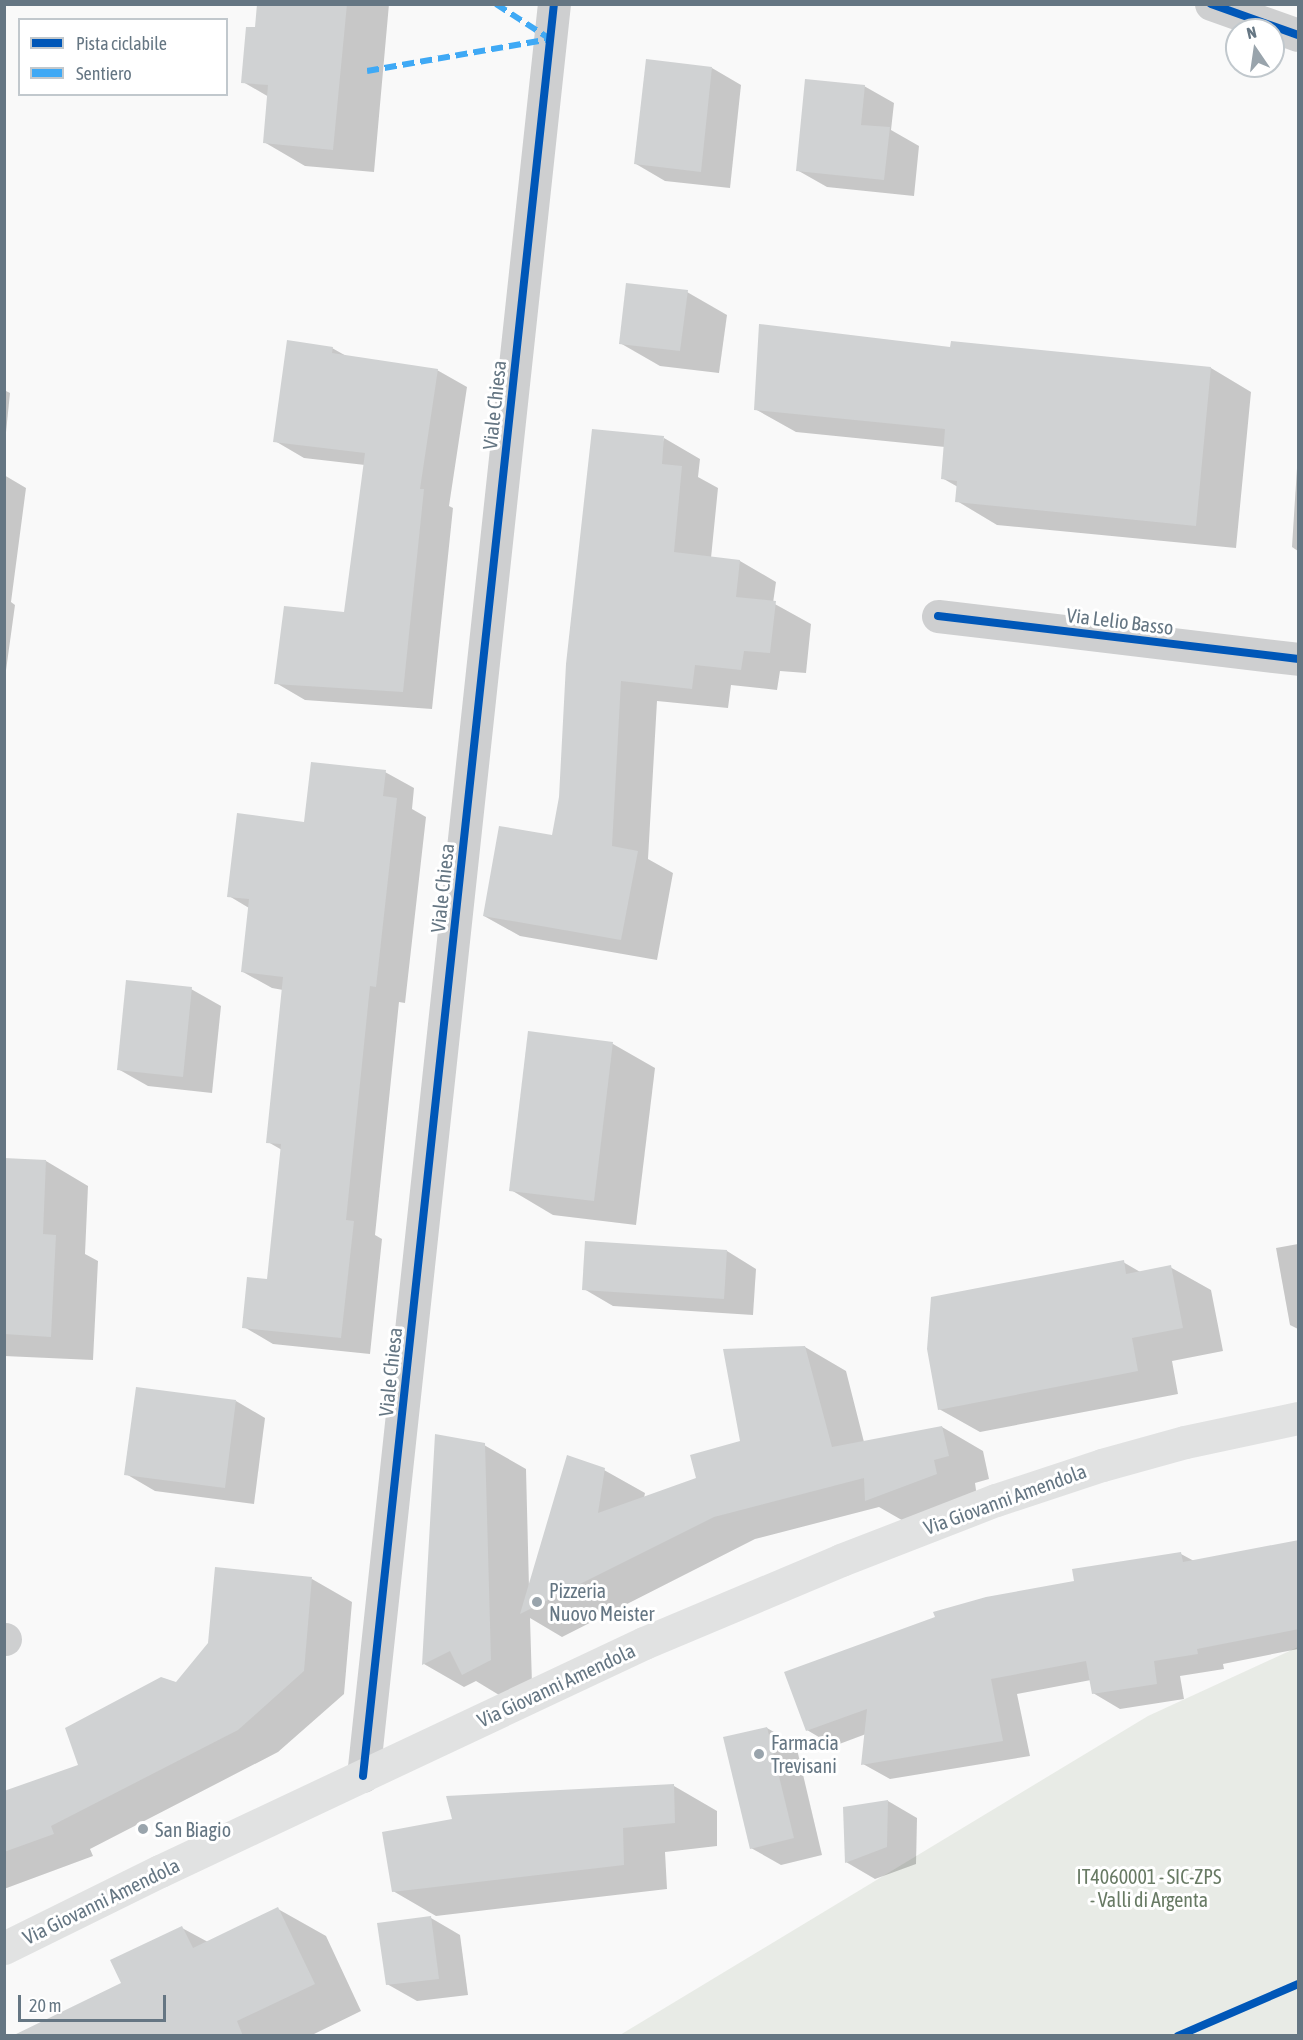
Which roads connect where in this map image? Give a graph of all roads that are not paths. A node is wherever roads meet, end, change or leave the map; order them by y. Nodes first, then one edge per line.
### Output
1 (554, 4) edge
2 (1211, 4) edge
3 (1299, 35) edge
4 (938, 616) dead end
5 (1299, 659) edge
6 (1299, 1418) edge
7 (363, 1776) junction
8 (4, 1948) edge

1 - 7 street, Viale Chiesa
2 - 3 street
4 - 5 street, Via Lelio Basso
6 - 7 main road, Via Giovanni Amendola
7 - 8 main road, Via Giovanni Amendola

